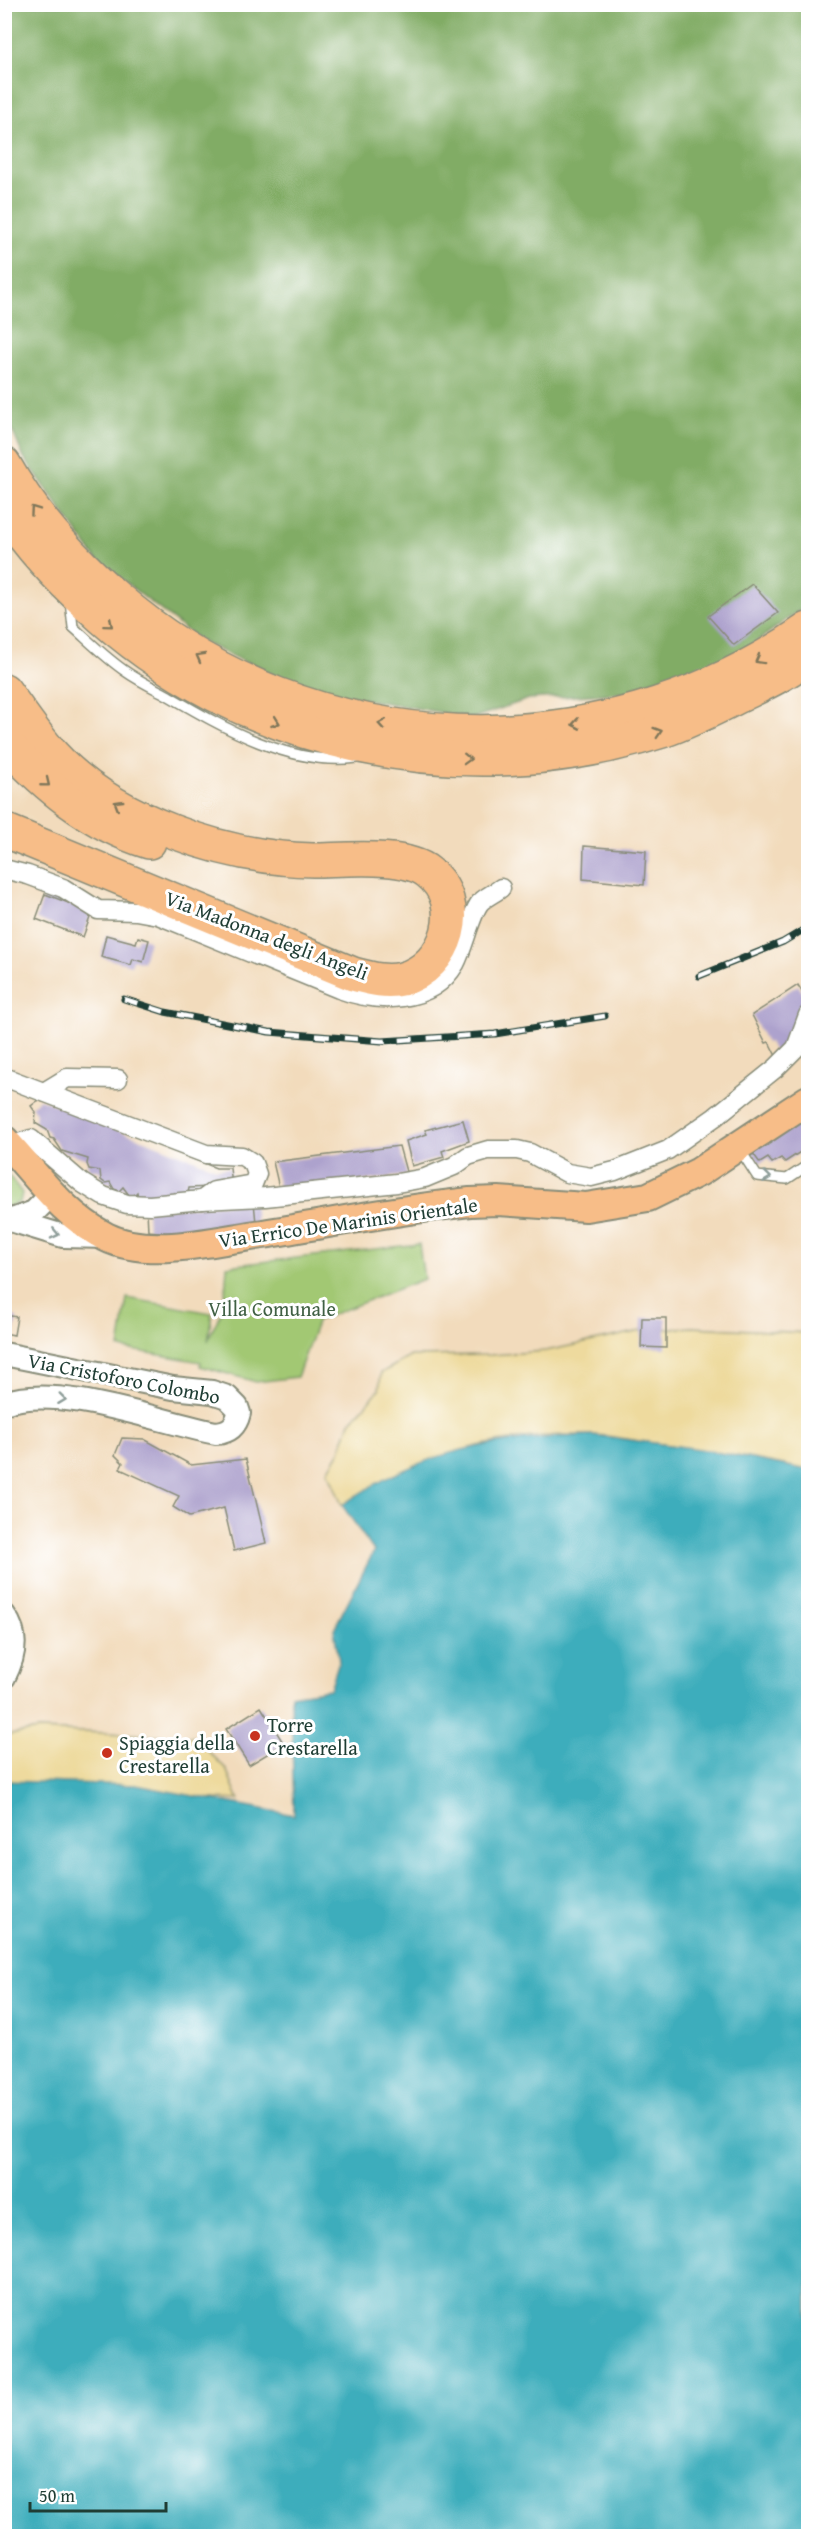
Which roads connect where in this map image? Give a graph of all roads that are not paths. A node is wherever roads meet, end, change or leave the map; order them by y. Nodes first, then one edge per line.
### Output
1 (4, 464) edge
2 (4, 509) edge
3 (63, 569) junction
4 (808, 628) edge
5 (808, 657) edge
6 (4, 690) edge
7 (4, 742) edge
8 (4, 830) edge
9 (292, 859) junction
10 (4, 869) edge
11 (501, 888) dead end
12 (808, 1015) edge
13 (4, 1077) edge
14 (118, 1079) dead end
15 (44, 1092) junction
16 (808, 1100) edge
17 (746, 1141) junction
18 (7, 1143) edge
19 (808, 1165) edge
20 (51, 1195) junction
21 (202, 1200) junction
22 (8, 1219) edge
23 (107, 1237) junction
24 (4, 1354) edge
25 (4, 1403) edge
26 (4, 1615) edge
27 (4, 1677) edge

3 -> 1 highway
2 - 3 highway
4 -> 3 highway
3 -> 5 highway
9 -> 6 highway
7 -> 9 highway
8 - 9 highway
10 - 11 street, Via Madonna degli Angeli
12 - 21 street
13 - 15 street
14 - 15 street
15 - 21 street
16 - 17 main road, Via Errico De Marinis Orientale
17 -> 19 lane
17 - 23 main road, Via Errico De Marinis Orientale
18 - 20 main road, Via Errico De Marinis Orientale
18 - 21 street
20 - 22 street
20 - 23 main road, Via Errico De Marinis Orientale
22 -> 23 street
25 -> 24 street, Via Cristoforo Colombo
26 - 27 street

